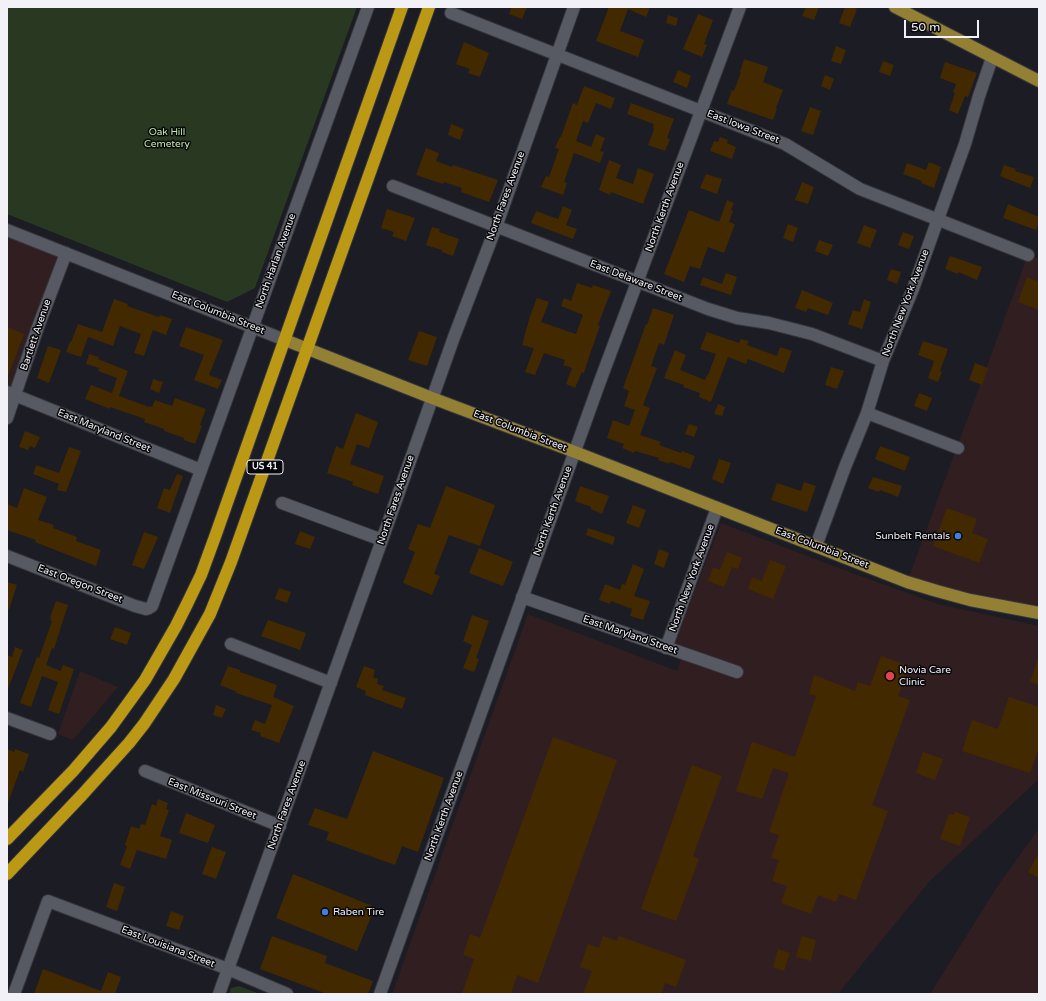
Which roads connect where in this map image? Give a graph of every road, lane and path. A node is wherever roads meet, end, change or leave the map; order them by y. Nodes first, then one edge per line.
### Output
1 (368, 7) edge
2 (402, 7) edge
3 (430, 7) edge
4 (574, 7) edge
5 (740, 7) edge
6 (895, 7) edge
7 (451, 13) dead end
8 (557, 55) junction
9 (992, 58) junction
10 (1039, 81) edge
11 (701, 111) junction
12 (393, 186) dead end
13 (938, 219) junction
14 (496, 227) junction
15 (7, 230) edge
16 (66, 253) junction
17 (1028, 255) dead end
18 (638, 281) junction
19 (253, 327) junction
20 (285, 340) junction
21 (308, 350) junction
22 (883, 361) junction
23 (11, 393) edge
24 (432, 398) junction
25 (866, 413) junction
26 (7, 418) edge
27 (958, 448) dead end
28 (575, 452) junction
29 (201, 470) junction
30 (282, 503) dead end
31 (718, 508) junction
32 (382, 540) junction
33 (816, 546) junction
34 (7, 556) edge
35 (522, 597) junction
36 (152, 606) joint
37 (1039, 614) edge
38 (230, 644) dead end
39 (666, 648) junction
40 (737, 672) dead end
41 (331, 683) junction
42 (7, 718) edge
43 (50, 734) dead end
44 (145, 772) dead end
45 (280, 826) junction
46 (7, 839) edge
47 (7, 874) edge
48 (228, 970) junction
49 (14, 994) edge
50 (219, 994) edge
51 (287, 994) edge
52 (380, 994) edge

1 - 19 street, North Harlan Avenue
2 - 20 highway, US 41
3 - 21 highway, US 41
4 - 8 street, North Fares Avenue
5 - 11 street, North Kerth Avenue
6 - 9 main road
7 - 8 street, East Iowa Street
8 - 11 street, East Iowa Street
8 - 14 street, North Fares Avenue
9 - 10 main road
9 - 13 street, North New York Avenue
11 - 13 street, East Iowa Street
11 - 18 street, North Kerth Avenue
12 - 14 street, East Delaware Street
13 - 17 street, East Iowa Street
13 - 22 street, North New York Avenue
14 - 18 street, East Delaware Street
14 - 24 street, North Fares Avenue
15 - 16 street, East Columbia Street
16 - 19 street, East Columbia Street
16 - 23 street, Bartlett Avenue
18 - 22 street, East Delaware Street
18 - 28 street, North Kerth Avenue
19 - 20 street, East Columbia Street
19 - 29 street, North Harlan Avenue
20 - 21 main road, East Columbia Street
20 - 46 highway, US 41
21 - 24 main road, East Columbia Street
21 - 47 highway, US 41
22 - 25 street, North New York Avenue
23 - 26 street, Bartlett Avenue
23 - 29 street, East Maryland Street
24 - 28 main road, East Columbia Street
24 - 32 street, North Fares Avenue
25 - 27 street
25 - 33 street, North New York Avenue
28 - 31 main road, East Columbia Street
28 - 35 street, North Kerth Avenue
29 - 36 street, North Harlan Avenue
30 - 32 street
31 - 33 main road, East Columbia Street
31 - 39 street, North New York Avenue
32 - 41 street, North Fares Avenue
33 - 37 main road, East Columbia Street
34 - 36 street, East Oregon Street
35 - 39 street, East Maryland Street
35 - 52 street, North Kerth Avenue
38 - 41 street
39 - 40 street, East Maryland Street
41 - 45 street, North Fares Avenue
42 - 43 street
44 - 45 street, East Missouri Street
45 - 48 street, North Fares Avenue
48 - 49 street, East Louisiana Street
48 - 50 street, North Fares Avenue
48 - 51 street, East Louisiana Street

